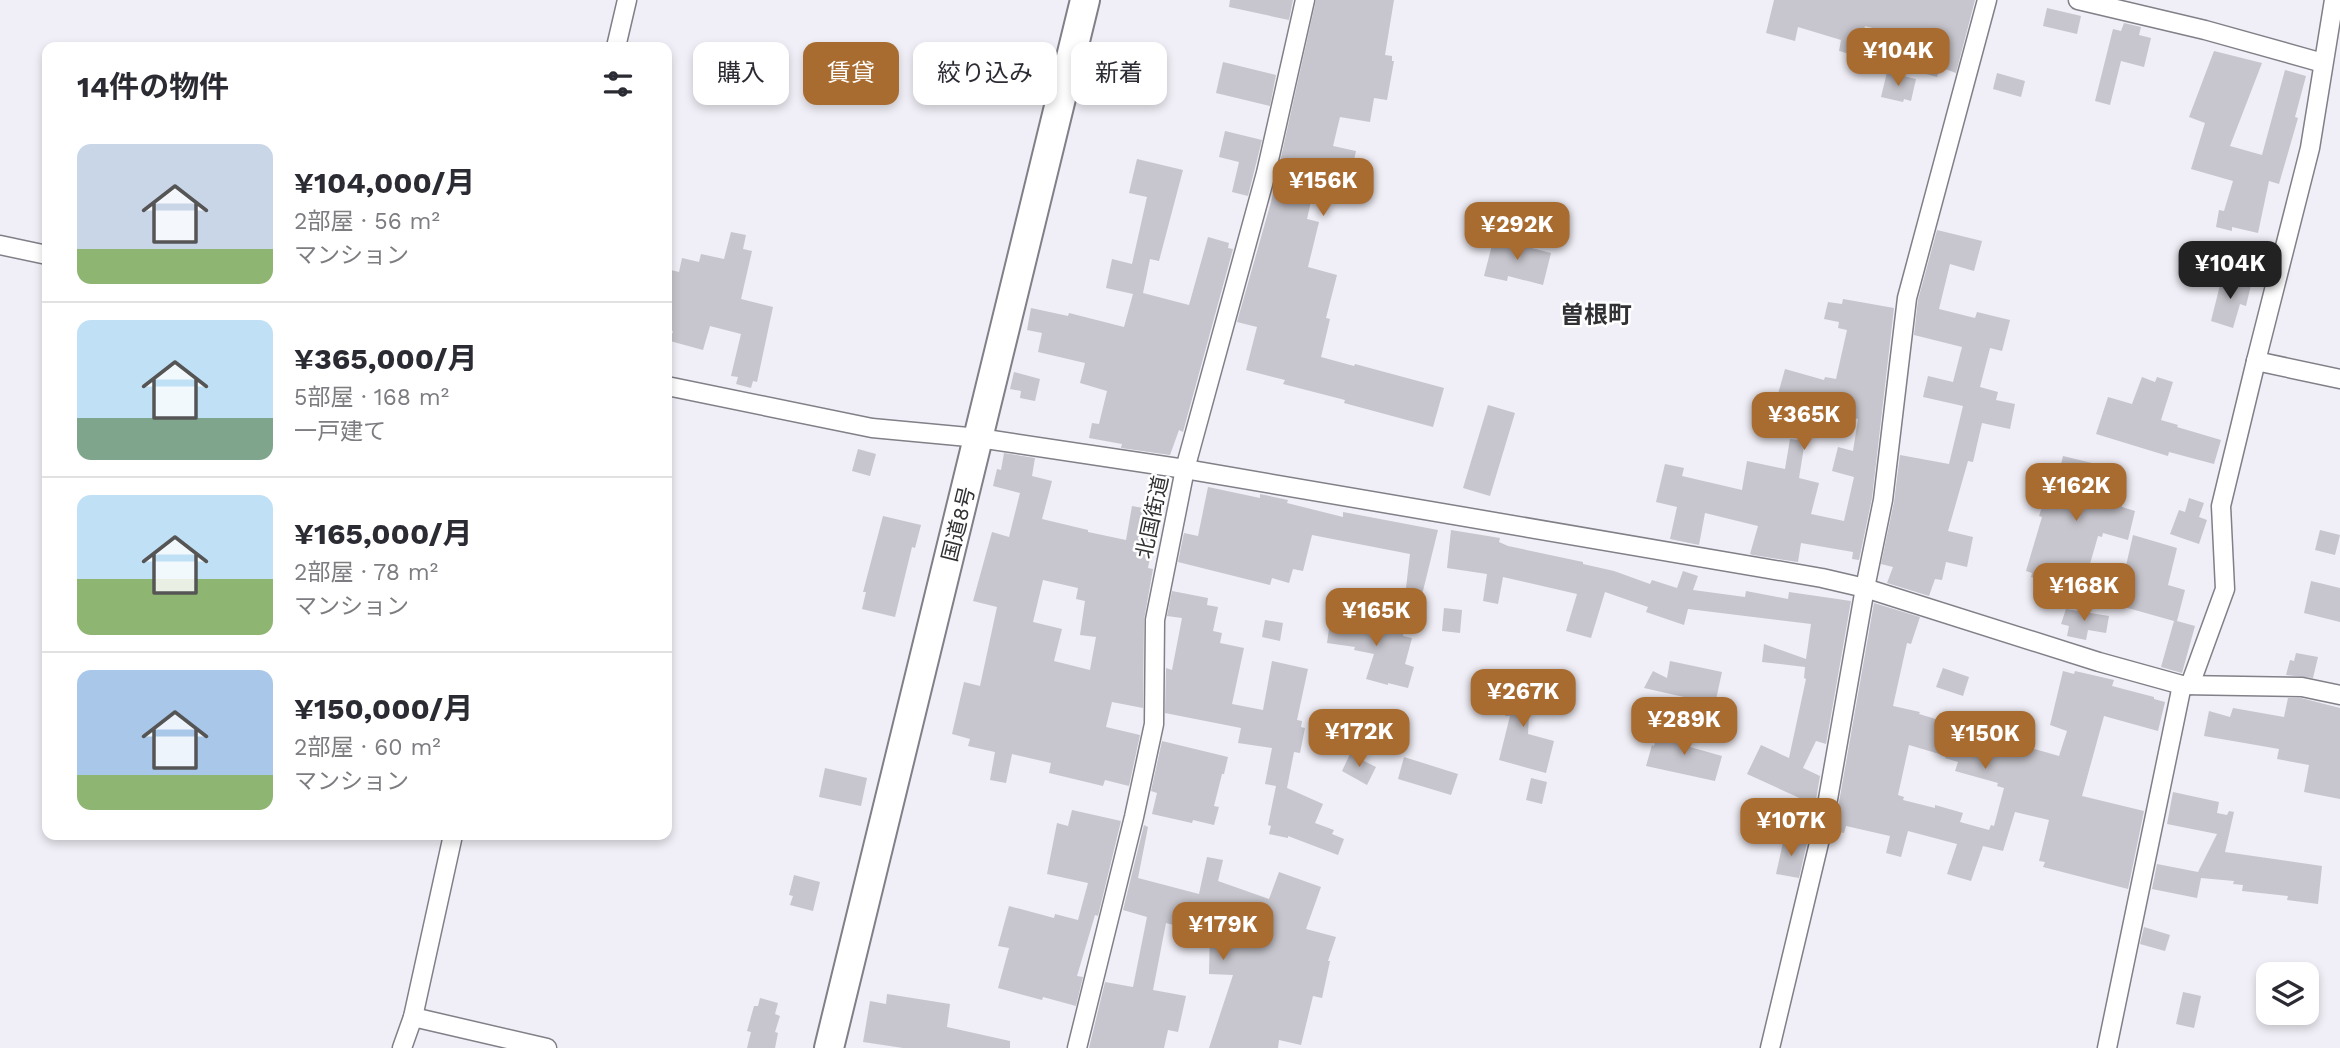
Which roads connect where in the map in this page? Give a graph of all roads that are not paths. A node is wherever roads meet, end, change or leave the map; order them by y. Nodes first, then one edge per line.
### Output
1 (627, 0) edge
2 (1085, 0) edge
3 (1306, 0) edge
4 (1987, 0) edge
5 (2078, 0) edge
6 (2334, 0) edge
7 (616, 42) edge
8 (2323, 62) junction
9 (0, 245) edge
10 (42, 254) edge
11 (2256, 361) junction
12 (2340, 379) edge
13 (672, 387) edge
14 (979, 438) junction
15 (1185, 469) junction
16 (1865, 588) junction
17 (2186, 685) junction
18 (2340, 695) edge
19 (452, 840) edge
20 (413, 1017) junction
21 (402, 1048) edge
22 (547, 1048) edge
23 (829, 1048) edge
24 (1077, 1048) edge
25 (1770, 1048) edge
26 (2107, 1048) edge

1 - 7 street
2 - 14 highway, 国道8号
3 - 15 street, 北国街道
4 - 16 street
5 - 8 street
6 - 8 street
8 - 11 street
9 - 10 street
11 - 12 street
11 - 17 street
13 - 14 street
14 - 15 street
14 - 23 highway, 国道8号
15 - 16 street
15 - 24 street, 北国街道
16 - 17 street
16 - 25 street
17 - 18 street
17 - 26 street
19 - 20 street
20 - 21 street
20 - 22 street

